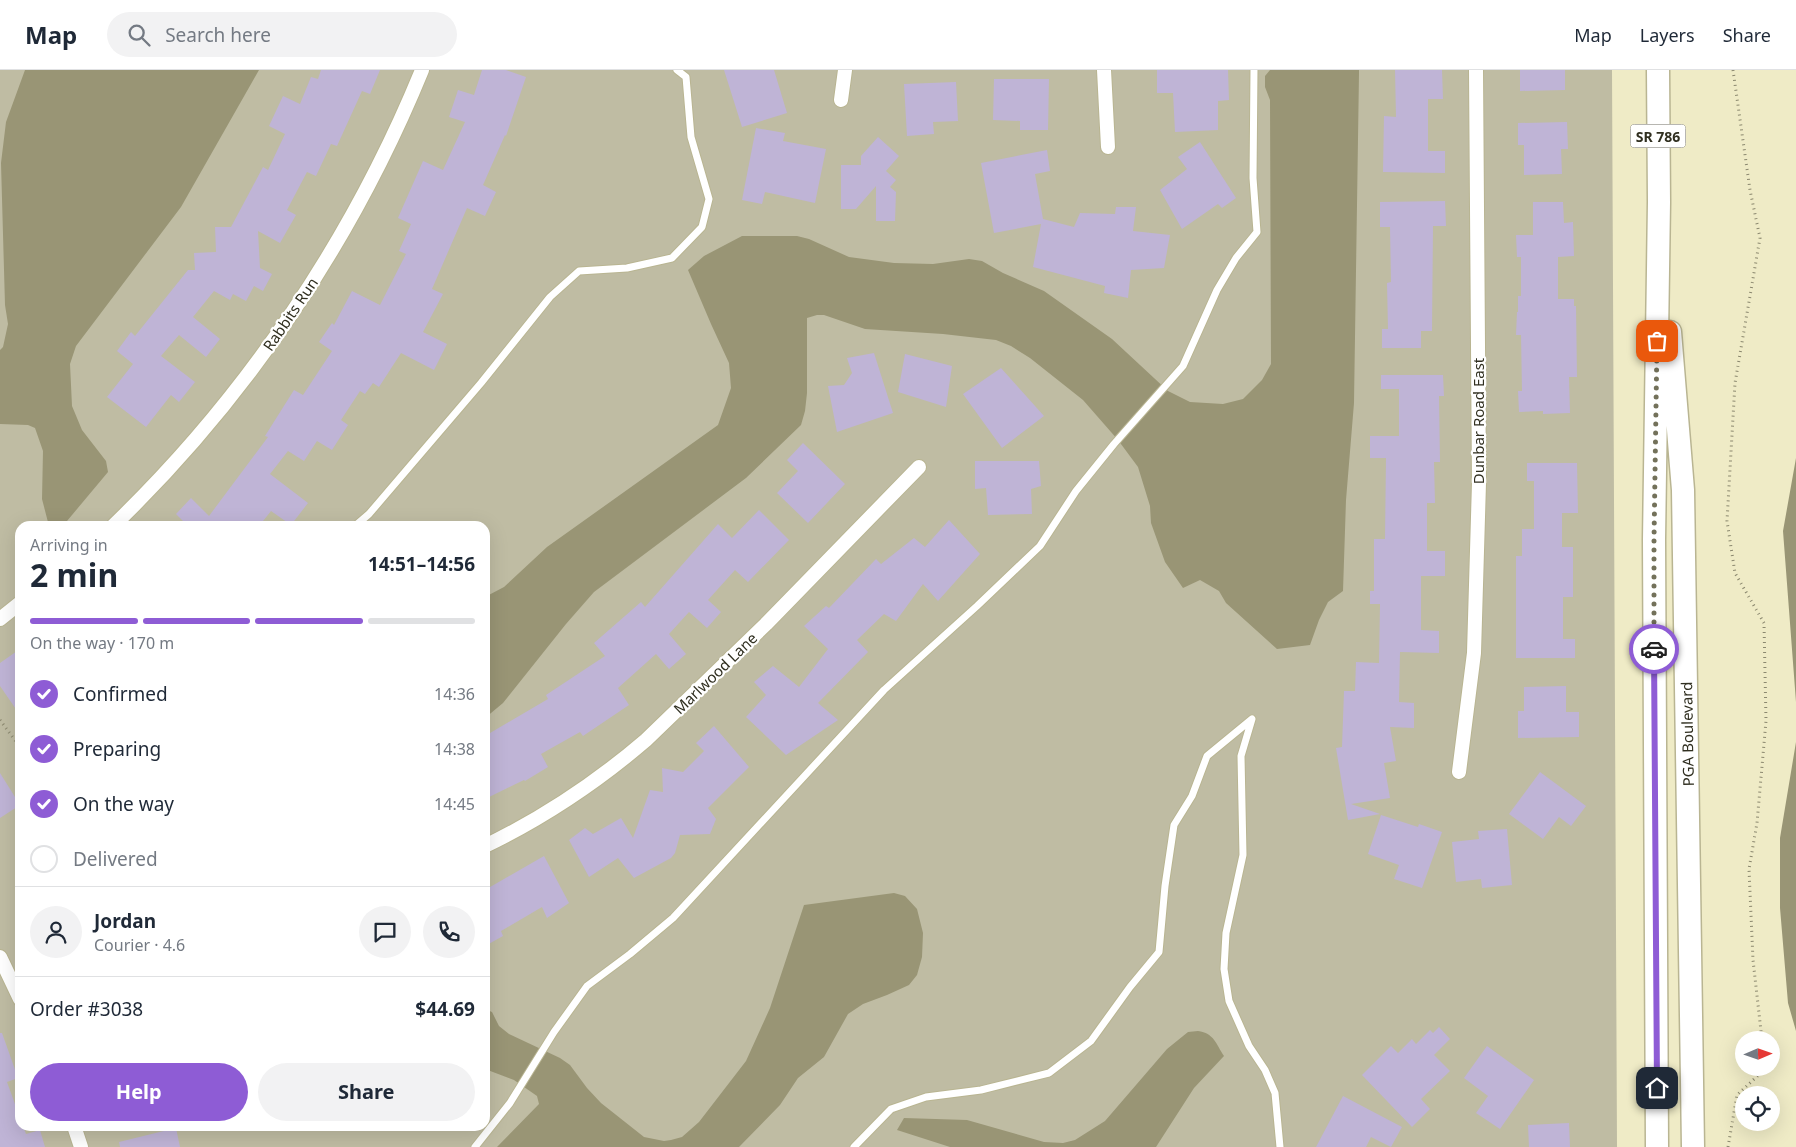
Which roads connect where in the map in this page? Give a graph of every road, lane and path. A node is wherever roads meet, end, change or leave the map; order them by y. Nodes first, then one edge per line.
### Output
1 (422, 70) edge
2 (677, 70) edge
3 (845, 70) edge
4 (1104, 70) edge
5 (1254, 70) edge
6 (1476, 70) edge
7 (1658, 70) edge
8 (1733, 70) edge
9 (841, 100) dead end
10 (1108, 147) dead end
11 (1659, 202) junction
12 (919, 467) dead end
13 (118, 521) edge
14 (361, 521) edge
15 (15, 607) edge
16 (0, 619) edge
17 (0, 720) edge
18 (15, 740) edge
19 (1459, 772) dead end
20 (490, 843) edge
21 (0, 957) edge
22 (15, 988) edge
23 (1761, 1031) edge
24 (1758, 1076) edge
25 (490, 1128) edge
26 (76, 1131) edge
27 (488, 1131) edge
28 (81, 1147) edge
29 (475, 1147) edge
30 (854, 1147) edge
31 (1280, 1147) edge
32 (1657, 1147) edge
33 (1693, 1147) edge
34 (1728, 1147) edge

1 - 13 street, Rabbits Run
2 - 14 lane
3 - 9 street
4 - 10 street
5 - 25 lane
6 - 19 street, Dunbar Road East
7 - 11 main road, PGA Boulevard / SR 786
8 - 23 path
11 - 32 main road, PGA Boulevard / SR 786
11 - 33 main road, PGA Boulevard / SR 786
12 - 20 street, Marlwood Lane
15 - 16 street
17 - 18 path
21 - 22 street
24 - 34 path
26 - 28 street
27 - 29 lane
30 - 31 lane

